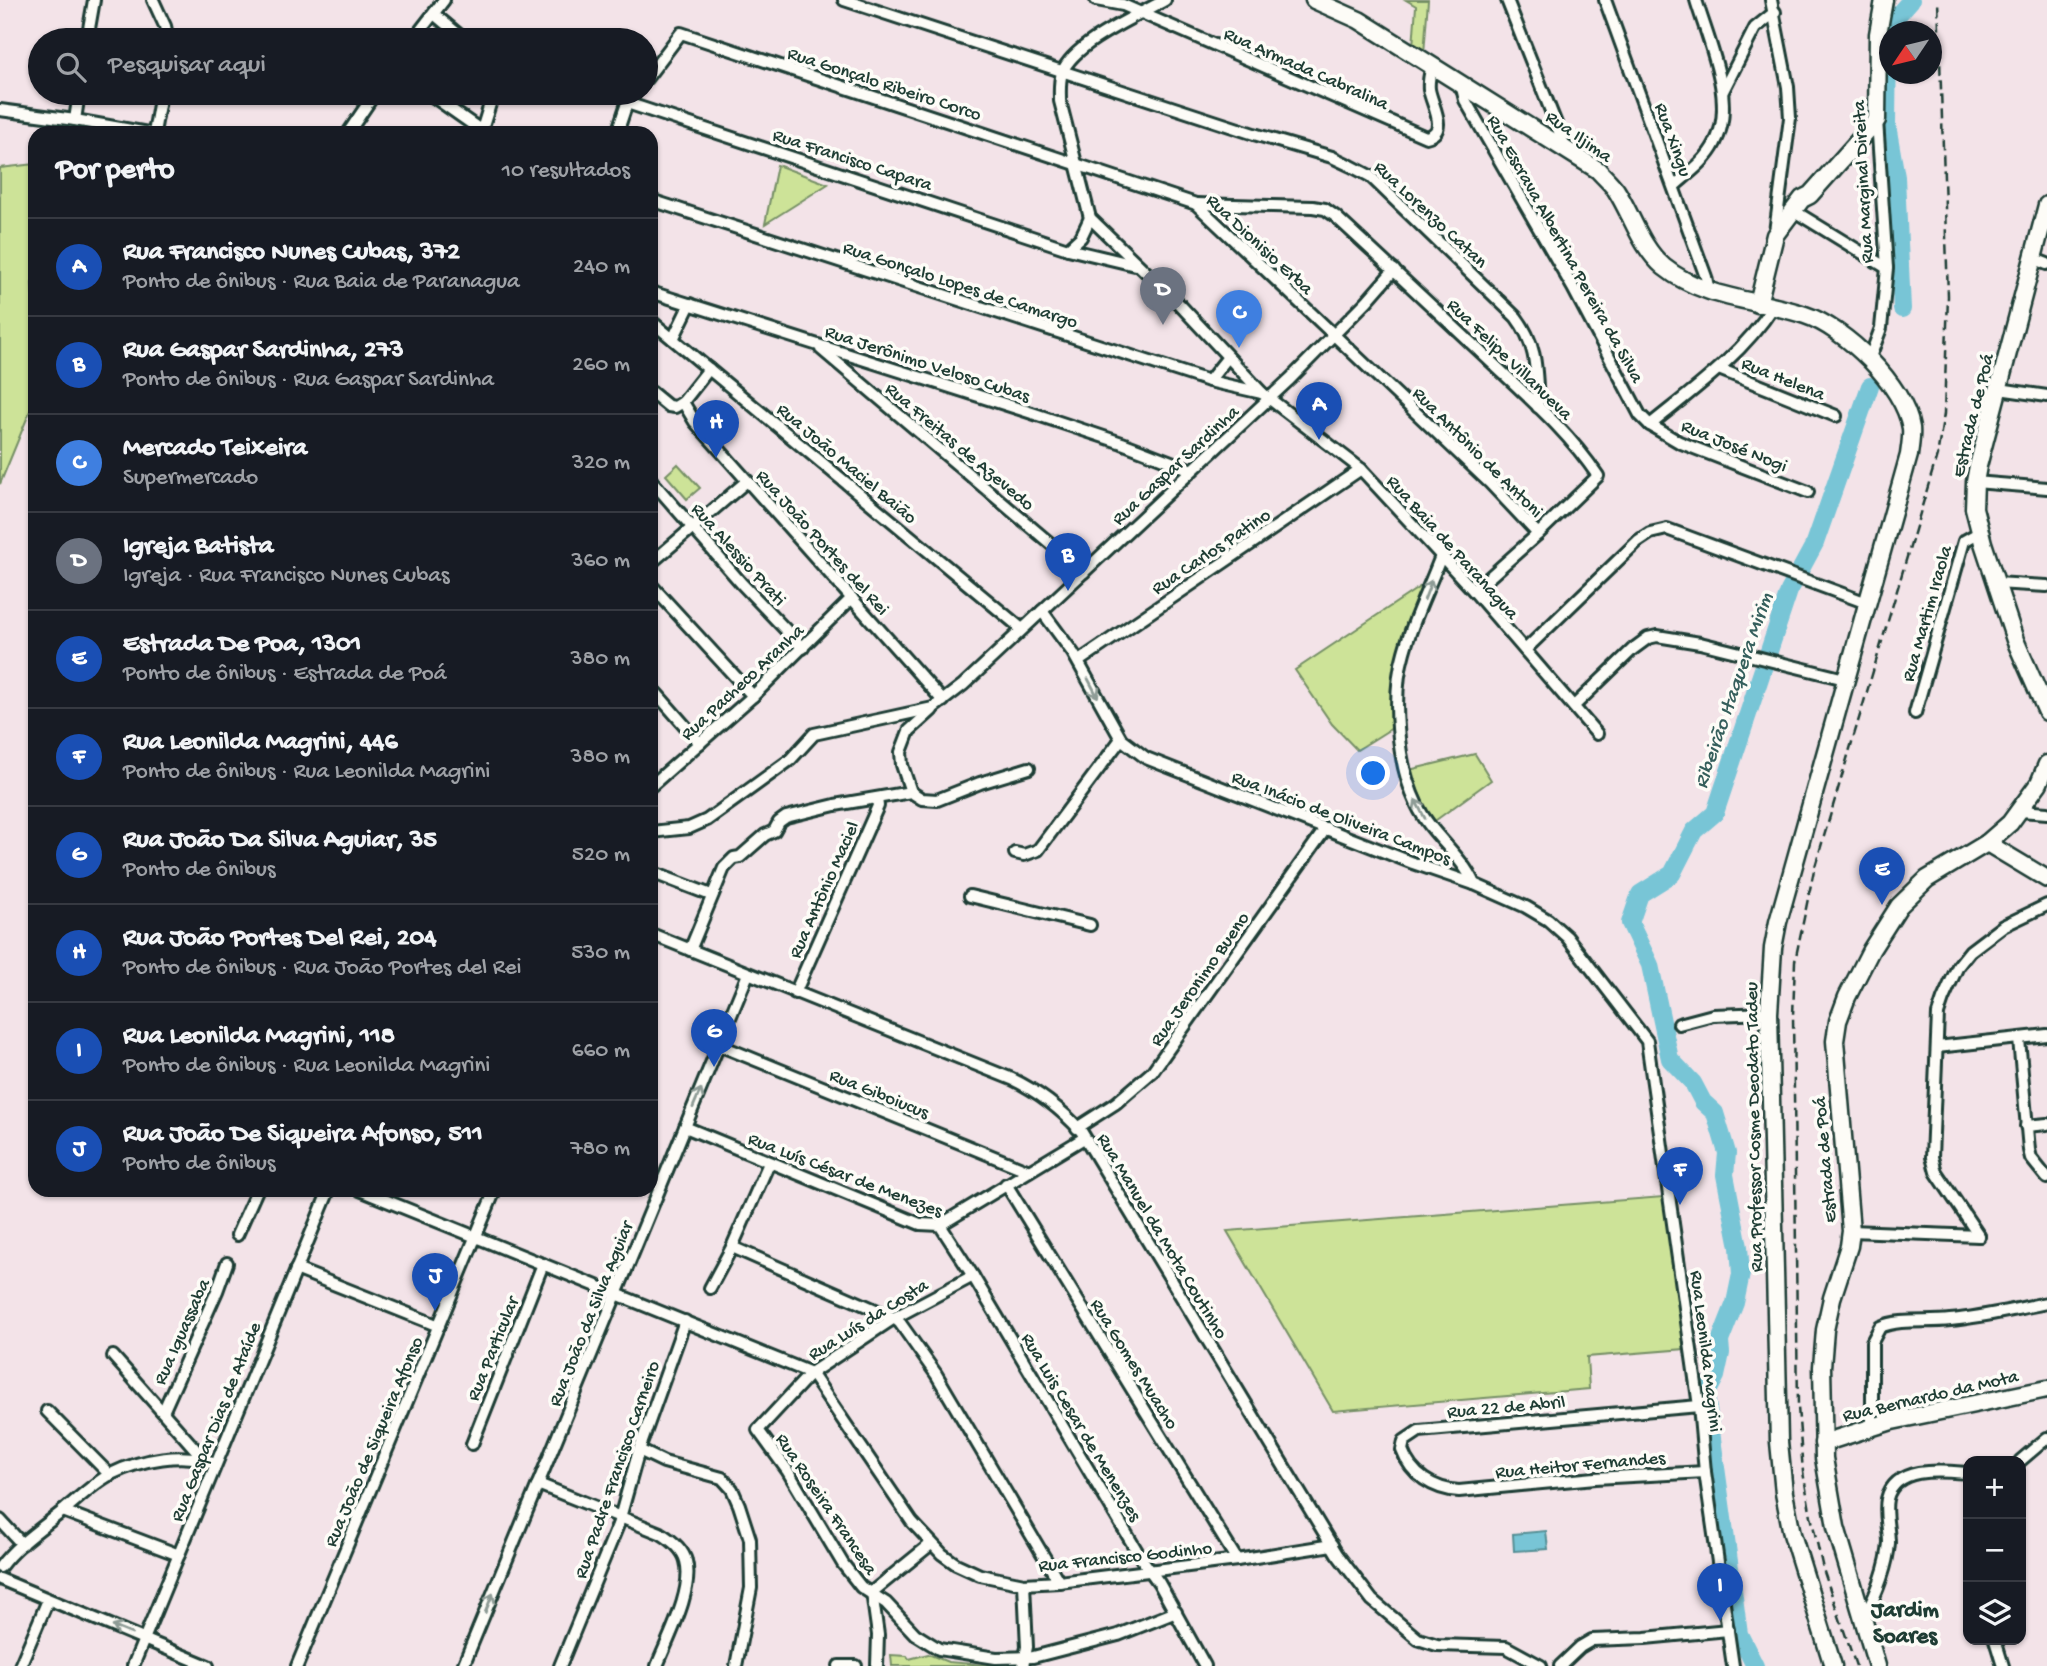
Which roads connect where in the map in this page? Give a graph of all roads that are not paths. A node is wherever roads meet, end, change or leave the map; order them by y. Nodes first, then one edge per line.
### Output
1 (94, 0) edge
2 (153, 0) edge
3 (444, 0) edge
4 (844, 0) edge
5 (1096, 0) edge
6 (1165, 0) edge
7 (1314, 0) edge
8 (1507, 0) edge
9 (1605, 0) edge
10 (1696, 0) edge
11 (1884, 0) edge
12 (1119, 3) edge
13 (1773, 6) edge
14 (1142, 13) junction
15 (434, 14) junction
16 (89, 28) edge
17 (165, 28) edge
18 (423, 28) edge
19 (451, 28) edge
20 (658, 63) edge
21 (1432, 66) junction
22 (1063, 72) junction
23 (1461, 84) junction
24 (1723, 91) junction
25 (77, 105) edge
26 (159, 105) edge
27 (368, 105) edge
28 (444, 105) edge
29 (491, 105) edge
30 (626, 105) edge
31 (633, 105) edge
32 (0, 110) edge
33 (75, 120) junction
34 (1877, 120) junction
35 (109, 126) edge
36 (155, 126) edge
37 (355, 126) edge
38 (473, 126) edge
39 (483, 126) edge
40 (619, 126) edge
41 (1566, 149) junction
42 (1077, 164) junction
43 (1674, 186) junction
44 (1782, 187) junction
45 (658, 202) edge
46 (1804, 203) junction
47 (1196, 204) junction
48 (2047, 205) edge
49 (1090, 218) junction
50 (1773, 240) junction
51 (1068, 249) junction
52 (2040, 261) edge
53 (1138, 266) junction
54 (1887, 268) junction
55 (1394, 270) junction
56 (1709, 291) junction
57 (658, 294) edge
58 (690, 304) junction
59 (1766, 306) junction
60 (658, 327) edge
61 (1334, 334) junction
62 (673, 339) junction
63 (816, 345) junction
64 (1228, 357) junction
65 (1868, 360) junction
66 (709, 369) junction
67 (1719, 369) junction
68 (1209, 381) junction
69 (1999, 388) junction
70 (1266, 396) junction
71 (2047, 396) edge
72 (658, 398) edge
73 (683, 402) junction
74 (1538, 407) junction
75 (1836, 416) dead end
76 (1650, 425) junction
77 (1361, 469) junction
78 (1192, 470) junction
79 (747, 481) junction
80 (1975, 482) junction
81 (658, 488) edge
82 (2047, 488) edge
83 (1808, 492) dead end
84 (693, 527) junction
85 (1980, 532) junction
86 (1538, 534) junction
87 (1441, 556) junction
88 (658, 557) edge
89 (1084, 572) junction
90 (1996, 583) junction
91 (2047, 586) edge
92 (1474, 591) junction
93 (658, 592) edge
94 (852, 598) junction
95 (1867, 603) junction
96 (1042, 611) junction
97 (1022, 629) junction
98 (803, 648) junction
99 (1525, 650) junction
100 (1079, 662) junction
101 (1845, 679) junction
102 (658, 695) edge
103 (753, 695) junction
104 (943, 701) junction
105 (1574, 706) junction
106 (933, 708) junction
107 (2047, 712) edge
108 (1915, 713) dead end
109 (1597, 734) dead end
110 (1121, 739) junction
111 (700, 743) junction
112 (2047, 764) edge
113 (1029, 768) dead end
114 (658, 780) edge
115 (911, 792) junction
116 (877, 799) junction
117 (2021, 811) junction
118 (2047, 813) edge
119 (1326, 828) junction
120 (658, 831) edge
121 (1987, 843) junction
122 (1015, 853) dead end
123 (658, 875) edge
124 (2047, 879) edge
125 (1474, 884) junction
126 (711, 895) junction
127 (970, 897) dead end
128 (2047, 905) edge
129 (1090, 925) dead end
130 (658, 937) edge
131 (690, 950) junction
132 (748, 974) junction
133 (795, 993) junction
134 (1769, 1013) junction
135 (1679, 1024) dead end
136 (2047, 1035) edge
137 (2019, 1039) junction
138 (1647, 1041) joint
139 (719, 1045) junction
140 (1937, 1046) junction
141 (2047, 1124) edge
142 (2026, 1126) junction
143 (685, 1127) junction
144 (1077, 1128) junction
145 (1084, 1138) junction
146 (769, 1163) junction
147 (1029, 1171) junction
148 (2047, 1178) edge
149 (1006, 1184) junction
150 (658, 1192) edge
151 (254, 1197) edge
152 (326, 1197) edge
153 (377, 1197) edge
154 (492, 1197) edge
155 (656, 1197) edge
156 (940, 1225) junction
157 (1851, 1231) junction
158 (237, 1236) dead end
159 (474, 1237) junction
160 (732, 1247) junction
161 (227, 1263) dead end
162 (543, 1264) junction
163 (296, 1269) junction
164 (973, 1276) junction
165 (710, 1287) dead end
166 (616, 1294) junction
167 (2047, 1303) edge
168 (894, 1318) junction
169 (685, 1321) junction
170 (439, 1326) junction
171 (113, 1356) dead end
172 (811, 1373) junction
173 (2047, 1389) edge
174 (1699, 1406) junction
175 (47, 1411) dead end
176 (163, 1412) junction
177 (1872, 1427) junction
178 (758, 1430) joint
179 (2047, 1438) edge
180 (1823, 1443) junction
181 (472, 1444) dead end
182 (639, 1450) junction
183 (2026, 1456) edge
184 (209, 1462) junction
185 (1705, 1472) junction
186 (1963, 1472) edge
187 (110, 1475) junction
188 (538, 1484) junction
189 (1459, 1491) joint
190 (63, 1511) junction
191 (620, 1517) junction
192 (0, 1520) edge
193 (22, 1544) junction
194 (931, 1544) junction
195 (1332, 1545) junction
196 (178, 1555) junction
197 (1237, 1560) junction
198 (0, 1567) edge
199 (1151, 1571) junction
200 (0, 1579) edge
201 (1059, 1582) junction
202 (1024, 1584) junction
203 (872, 1592) junction
204 (48, 1600) junction
205 (1175, 1612) junction
206 (1863, 1620) junction
207 (1728, 1630) junction
208 (144, 1639) junction
209 (1997, 1645) edge
210 (1025, 1662) edge
211 (20, 1666) edge
212 (133, 1666) edge
213 (208, 1666) edge
214 (297, 1666) edge
215 (463, 1666) edge
216 (560, 1666) edge
217 (657, 1666) edge
218 (736, 1666) edge
219 (839, 1666) edge
220 (856, 1666) edge
221 (877, 1666) edge
222 (1205, 1666) edge
223 (1541, 1666) edge
224 (1560, 1666) edge
225 (1734, 1666) edge
226 (1833, 1666) edge
227 (1877, 1666) edge
228 (2003, 1666) edge

1 - 16 street
2 - 17 street
3 - 15 street
4 - 22 street, Rua Lorenzo Catan
5 - 12 street, Rua Armada Cabralina
6 - 14 street
7 - 21 main road, Rua Iljima
8 - 41 street
9 - 43 street, Rua Xingu
10 - 24 street
11 - 34 main road, Rua Marginal Direita
12 - 14 street, Rua Armada Cabralina
13 - 24 street
13 - 44 street
14 - 21 street, Rua Armada Cabralina
14 - 22 street
15 - 18 street
15 - 19 street
20 - 42 street, Rua Gonçalo Ribeiro Corco
21 - 23 main road, Rua Iljima
22 - 42 street
22 - 74 street, Rua Lorenzo Catan
23 - 41 main road, Rua Iljima
23 - 76 street, Rua Escrava Albertina Pereira da Silva
24 - 43 street
25 - 33 street
26 - 36 street
27 - 37 street
28 - 38 street
29 - 39 street
30 - 40 street
31 - 51 street, Rua Francisco Capara
32 - 33 street
33 - 35 street
34 - 46 main road
34 - 54 street, Rua Marginal Direita
41 - 56 main road, Rua Iljima
42 - 47 street, Rua Dionisio Erba
42 - 49 street
43 - 56 street, Rua Xingu
44 - 46 street
44 - 50 street
45 - 68 street, Rua Gonçalo Lopes de Camargo
46 - 50 main road
46 - 54 street
47 - 55 street, Rua Felipe Villanueva
47 - 61 street, Rua Dionisio Erba
48 - 52 main road, Estrada de Poá
49 - 51 street
49 - 53 street
50 - 59 main road
51 - 53 street, Rua Francisco Capara
52 - 69 main road, Estrada de Poá
53 - 64 street
54 - 65 street, Rua Marginal Direita
55 - 61 street
55 - 74 street, Rua Felipe Villanueva
56 - 59 main road, Rua Iljima
57 - 58 street, Rua Jerônimo Veloso Cubas
58 - 62 street
58 - 63 street, Rua Jerônimo Veloso Cubas
59 - 65 main road, Rua Iljima
59 - 67 street
60 - 62 street, Rua João Maciel Baião
61 - 70 street, Rua Gaspar Sardinha
61 - 86 street, Rua Antônio de Antoni
62 - 66 street, Rua João Maciel Baião
63 - 78 street, Rua Jerônimo Veloso Cubas
63 - 89 street, Rua Freitas de Azevedo
64 - 68 street
64 - 70 street
65 - 95 main road, Rua Professor Cosme Deodato Tadeu
66 - 73 street
66 - 97 street, Rua João Maciel Baião
67 - 75 street, Rua Helena
67 - 76 street
68 - 70 street, Rua Gonçalo Lopes de Camargo
69 - 71 street
69 - 80 main road, Estrada de Poá
70 - 77 street, Rua Baia de Paranagua
70 - 78 street, Rua Gaspar Sardinha
72 - 73 street
73 - 79 street, Rua João Portes del Rei
74 - 86 street, Rua Felipe Villanueva
76 - 83 street, Rua José Nogi
77 - 87 street, Rua Baia de Paranagua
77 - 100 street, Rua Carlos Patino
78 - 89 street, Rua Gaspar Sardinha
79 - 84 street
79 - 94 street, Rua João Portes del Rei
80 - 82 street
80 - 85 main road, Estrada de Poá
81 - 84 street, Rua Alessio Prati
84 - 88 street
84 - 98 street, Rua Alessio Prati
85 - 90 main road, Estrada de Poá
85 - 108 street, Rua Martim Iraola
86 - 92 street, Rua Antônio de Antoni
87 - 92 street, Rua Baia de Paranagua
125 -> 87 street
89 - 96 street, Rua Gaspar Sardinha
90 - 91 street
90 - 107 main road, Estrada de Poá
92 - 99 street, Rua Baia de Paranagua
93 - 103 street
94 - 98 street, Rua Pacheco Aranha
94 - 104 street, Rua João Portes del Rei
95 - 99 street
95 - 101 main road, Rua Professor Cosme Deodato Tadeu
96 - 97 street, Rua Gaspar Sardinha
96 - 100 street, Rua Inácio de Oliveira Campos
97 - 104 street, Rua Gaspar Sardinha
98 - 103 street, Rua Pacheco Aranha
99 - 105 street, Rua Baia de Paranagua
100 -> 110 street, Rua Inácio de Oliveira Campos
101 - 105 street
101 - 134 main road, Rua Professor Cosme Deodato Tadeu
102 - 111 street
103 - 111 street, Rua Pacheco Aranha
104 - 106 street, Rua Gaspar Sardinha
105 - 109 street, Rua Baia de Paranagua
106 - 115 street
106 - 120 street, Rua Gaspar Sardinha
110 - 119 street, Rua Inácio de Oliveira Campos
110 - 122 street
111 - 114 street, Rua Pacheco Aranha
112 - 117 main road, Estrada de Poá
113 - 115 street
115 - 116 street
116 - 126 street
116 - 133 street, Rua Antônio Maciel
117 - 118 street
117 - 121 main road, Estrada de Poá
119 - 125 street, Rua Inácio de Oliveira Campos
119 - 144 street, Rua Jeronimo Bueno
121 - 124 main road
121 - 157 main road, Estrada de Poá
123 - 126 street
125 - 138 street, Rua Inácio de Oliveira Campos
126 - 131 street
127 - 129 street
128 - 140 street
130 - 131 street, Rua Manuel da Mota Coutinho
131 - 132 street, Rua Manuel da Mota Coutinho
132 - 133 street, Rua Manuel da Mota Coutinho
132 - 139 street, Rua João da Silva Aguiar
133 - 144 street, Rua Manuel da Mota Coutinho
134 - 135 street
134 - 226 main road, Rua Professor Cosme Deodato Tadeu
136 - 137 street
137 - 140 street
137 - 142 street
138 - 174 street, Rua Leonilda Magrini
143 -> 139 street, Rua João da Silva Aguiar
139 - 147 street, Rua Giboiucus
140 - 157 street
141 - 142 street
142 - 148 street
143 - 146 street, Rua Luís César de Menezes
143 - 150 street, Rua João da Silva Aguiar
144 - 145 street, Rua Manuel da Mota Coutinho
145 - 147 street
145 - 195 street, Rua Manuel da Mota Coutinho
146 - 156 street, Rua Luís César de Menezes
146 - 160 street
147 - 149 street
149 - 156 street
149 - 197 street, Rua Gomes Muacho
151 - 158 street
152 - 163 street, Rua Gaspar Dias de Ataíde
153 - 159 street
154 - 159 street, Rua João de Siqueira Afonso
155 - 166 street, Rua João da Silva Aguiar
156 - 164 street, Rua Luís César de Menezes
157 - 180 main road, Estrada de Poá
159 - 162 street
159 - 170 street, Rua João de Siqueira Afonso
160 - 165 street
160 - 168 street
161 - 176 street, Rua Iguassaba
162 - 166 street
162 - 181 street, Rua Particular
163 - 170 street
163 - 184 street, Rua Gaspar Dias de Ataíde
164 - 168 street, Rua Luís da Costa
164 - 199 street, Rua Luis Cesar de Menenzes
166 - 169 street
166 - 188 street, Rua João da Silva Aguiar
167 - 177 street
168 - 172 street, Rua Luís da Costa
168 - 201 street
169 - 172 street
169 - 182 street, Rua Padre Francisco Carneiro
170 - 214 street, Rua João de Siqueira Afonso
171 - 176 street
172 - 178 street, Rua Luís da Costa
172 - 194 street, Rua Francisco Godinho
173 - 177 main road, Rua Bernardo da Mota
174 - 185 street, Rua Leonilda Magrini
174 - 189 street, Rua 22 de Abril
175 - 187 street
176 - 184 street
177 - 180 main road, Rua Bernardo da Mota
178 - 203 street, Rua Roseira Francesa
179 - 183 street
180 - 206 main road, Estrada de Poá
182 - 191 street, Rua Padre Francisco Carneiro
182 - 218 street
184 - 187 street
184 - 196 street, Rua Gaspar Dias de Ataíde
185 - 189 street, Rua Heitor Fernandes
185 - 207 street, Rua Leonilda Magrini
186 - 206 street
187 - 190 street
188 - 191 street
215 -> 188 street, Rua João da Silva Aguiar
190 - 193 street
190 - 196 street
191 - 216 street, Rua Padre Francisco Carneiro
191 - 217 street
192 - 193 street
193 - 198 street
194 - 202 street, Rua Francisco Godinho
194 - 203 street
195 - 197 street, Rua Francisco Godinho
195 - 223 street, Rua Manuel da Mota Coutinho
196 - 208 street, Rua Gaspar Dias de Ataíde
197 - 199 street, Rua Francisco Godinho
199 - 201 street, Rua Francisco Godinho
199 - 205 street, Rua Luis Cesar de Menenzes
200 - 204 street
201 - 202 street, Rua Francisco Godinho
202 - 210 street
203 - 210 street, Rua Roseira Francesa
203 - 221 street
208 -> 204 street
204 - 211 street
205 - 210 street, Rua Roseira Francesa
205 - 222 street, Rua Luis Cesar de Menenzes
206 - 227 main road, Estrada de Poá
207 - 224 street
207 - 225 street, Rua Leonilda Magrini
208 - 212 street, Rua Gaspar Dias de Ataíde
208 - 213 street
209 - 228 street
219 - 220 street

